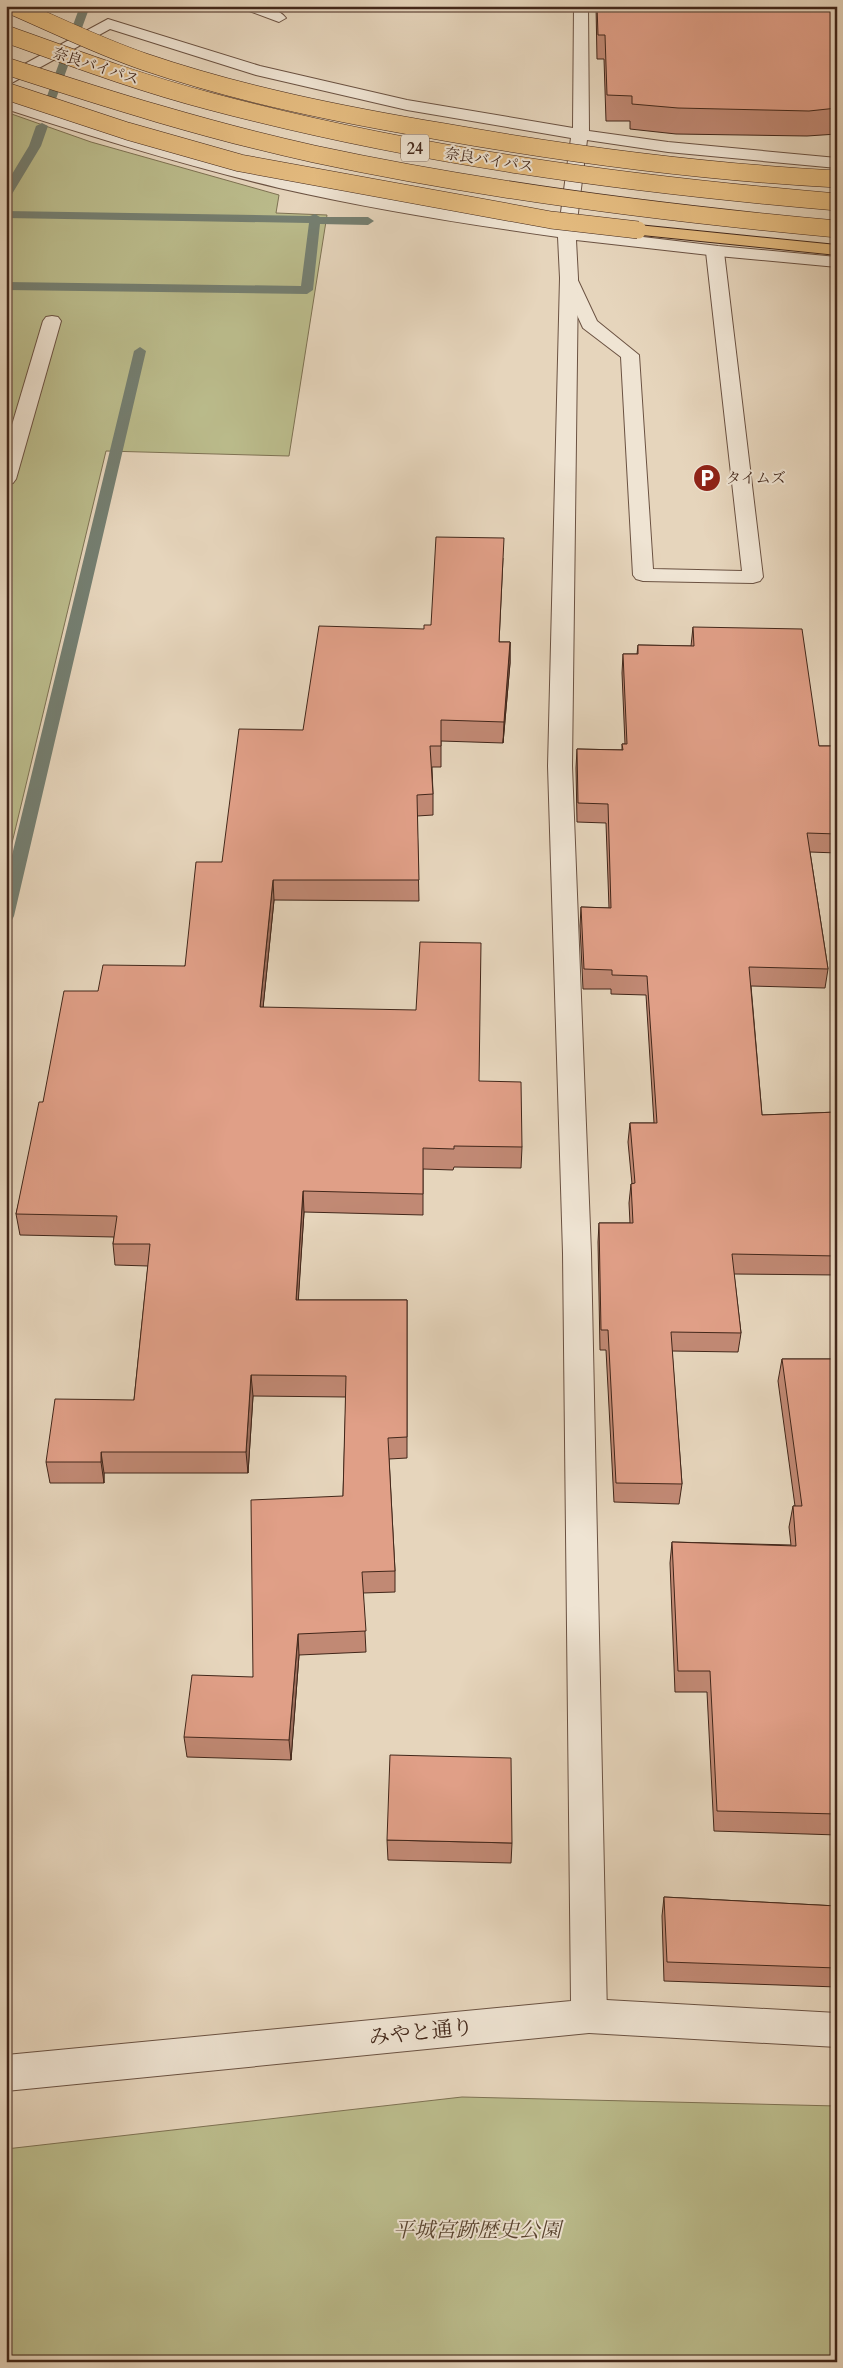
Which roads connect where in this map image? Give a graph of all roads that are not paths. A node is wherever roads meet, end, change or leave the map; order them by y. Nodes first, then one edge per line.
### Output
1 (12, 6) edge
2 (114, 6) edge
3 (249, 6) edge
4 (581, 6) edge
5 (279, 18) dead end
6 (108, 24) junction
7 (6, 34) edge
8 (6, 66) edge
9 (6, 81) edge
10 (6, 91) edge
11 (6, 104) edge
12 (580, 134) junction
13 (837, 163) edge
14 (837, 179) edge
15 (837, 202) edge
16 (837, 229) edge
17 (567, 235) junction
18 (837, 250) edge
19 (715, 252) junction
20 (837, 262) edge
21 (569, 278) junction
22 (52, 321) dead end
23 (6, 479) edge
24 (589, 2016) junction
25 (837, 2030) edge
26 (6, 2072) edge

1 - 14 highway, 24, bridge
2 - 6 street
3 - 5 street
4 - 12 street
6 - 9 street
6 - 12 street
7 - 15 highway, 奈良バイパス / 24, bridge
8 - 16 highway, 奈良バイパス / 24, bridge
10 - 18 highway, bridge
11 - 17 street
12 - 13 street
12 - 17 street
17 - 19 street
17 - 21 street
19 - 20 street
19 - 21 street
21 - 24 street
22 - 23 street
24 - 25 street, みやと通り
24 - 26 street, みやと通り

